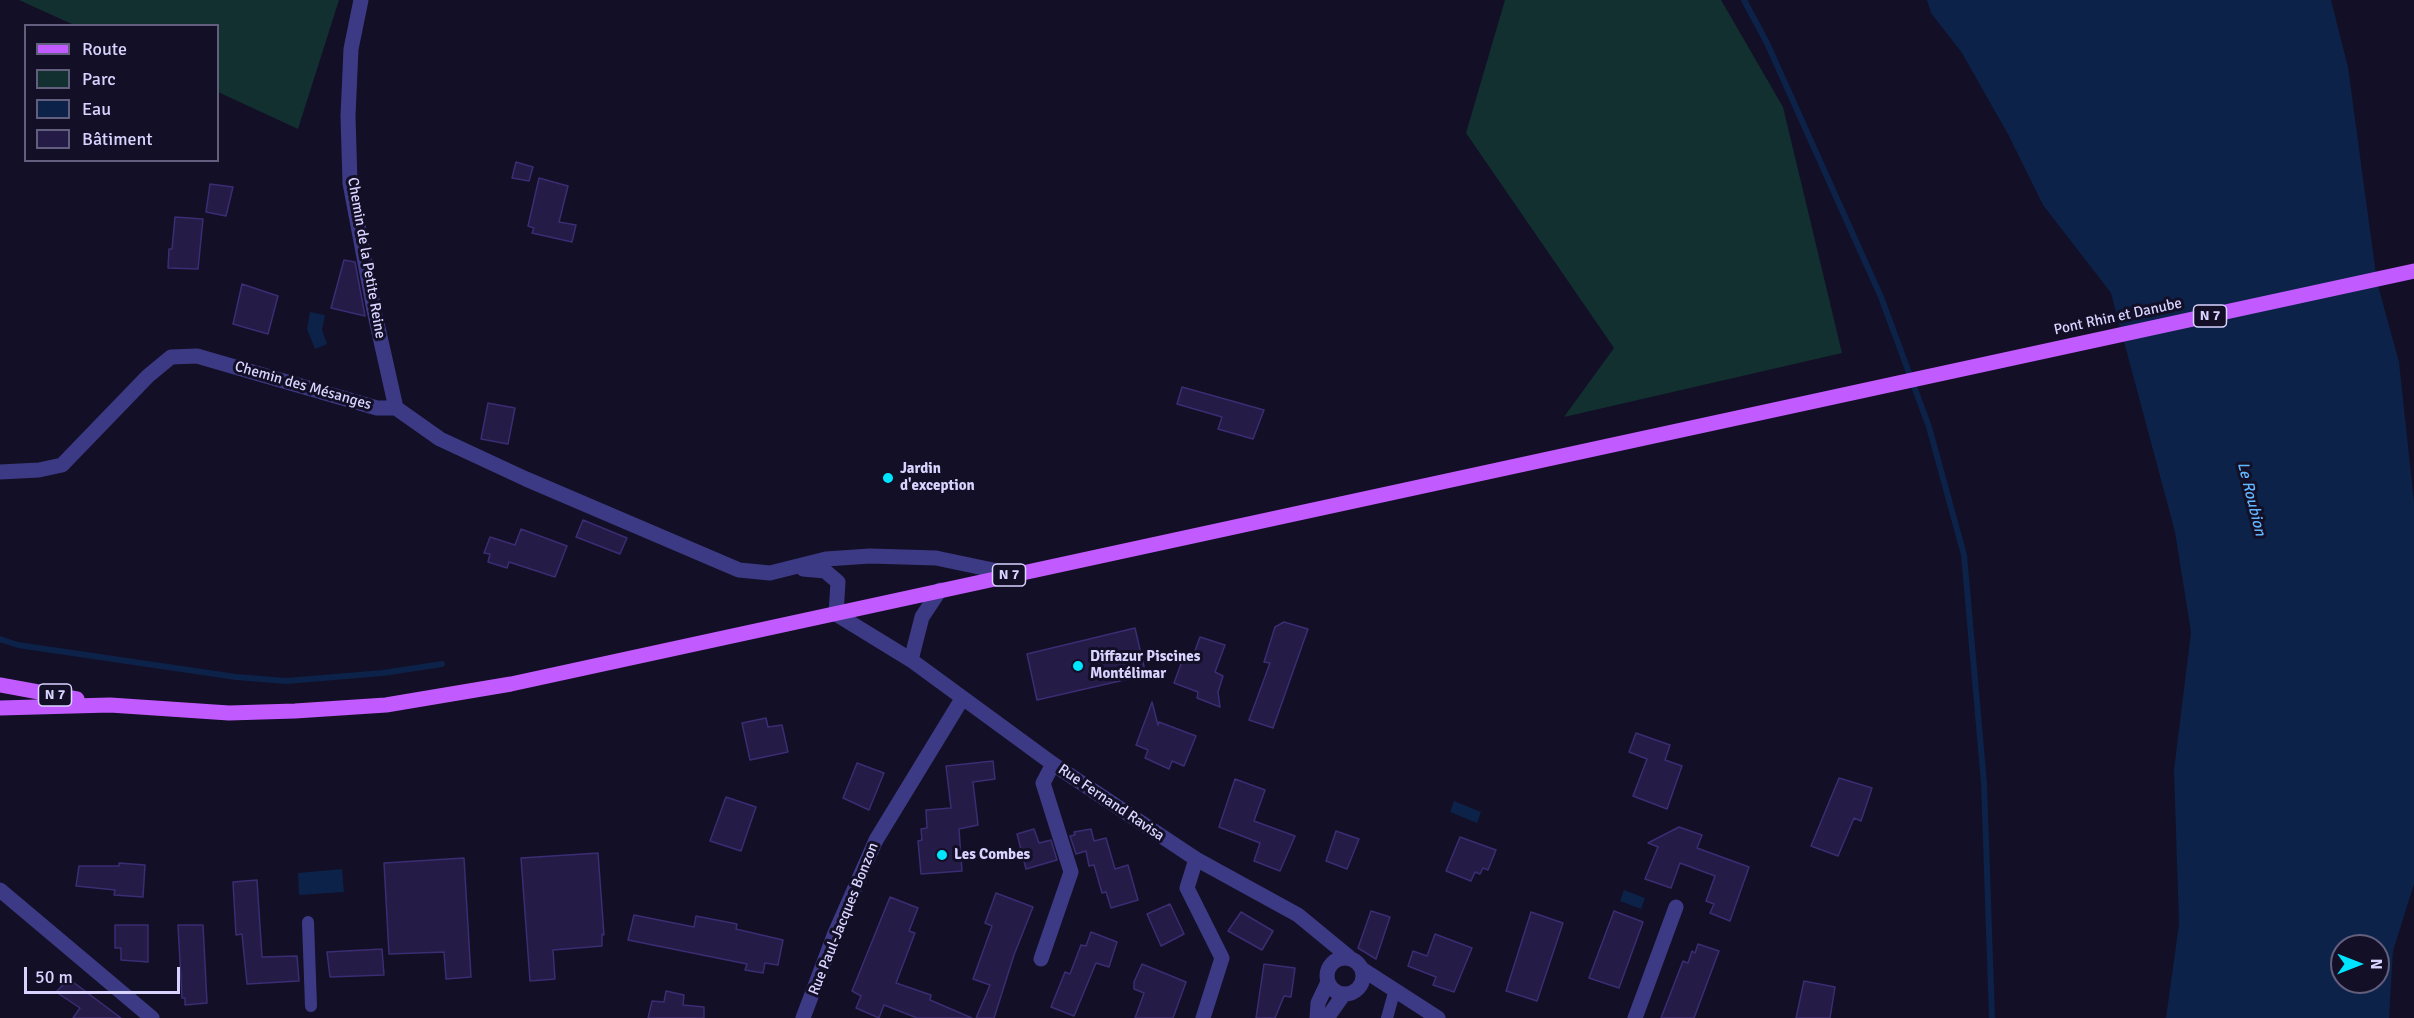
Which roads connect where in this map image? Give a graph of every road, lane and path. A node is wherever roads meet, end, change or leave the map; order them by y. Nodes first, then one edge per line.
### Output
1 (361, 0) edge
2 (2414, 271) edge
3 (396, 408) junction
4 (0, 472) edge
5 (794, 568) junction
6 (1012, 574) junction
7 (940, 590) junction
8 (836, 614) junction
9 (910, 660) junction
10 (0, 685) edge
11 (962, 699) junction
12 (110, 705) junction
13 (0, 708) edge
14 (1053, 764) junction
15 (1196, 860) junction
16 (0, 890) edge
17 (1676, 907) dead end
18 (308, 922) dead end
19 (1321, 932) junction
20 (1349, 957) junction
21 (1041, 960) dead end
22 (1362, 969) junction
23 (1328, 975) junction
24 (1360, 986) junction
25 (1391, 986) junction
26 (1344, 994) junction
27 (311, 1006) dead end
28 (152, 1018) edge
29 (804, 1018) edge
30 (1203, 1018) edge
31 (1317, 1018) edge
32 (1327, 1018) edge
33 (1387, 1018) edge
34 (1438, 1018) edge
35 (1635, 1018) edge

1 - 3 street, Chemin de la Petite Reine
2 - 6 main road, Pont Rhin et Danube / N 7
3 - 4 street, Chemin des Mésanges
3 - 5 street, Chemin des Mésanges
5 - 6 street, Chemin des Mésanges
5 - 8 street, Chemin des Mésanges
6 - 7 main road, N 7
7 - 8 main road, N 7
7 - 9 street
8 - 9 street, Rue Fernand Ravisa
8 - 12 main road, N 7
9 - 11 street, Rue Fernand Ravisa
10 - 12 main road, N 7
11 - 14 street, Rue Fernand Ravisa
11 - 29 street, Rue Paul-Jacques Bonzon
12 - 13 main road, N 7
14 - 15 street, Rue Fernand Ravisa
14 - 21 street
15 - 19 street, Rue Fernand Ravisa
15 - 30 street
16 - 28 street
17 - 35 street
18 - 27 lane
19 - 20 street, Rue Fernand Ravisa
19 - 23 street
20 - 22 street
20 - 23 street
22 - 24 street
22 - 25 street
23 - 26 street
23 - 31 street
24 - 25 street
24 - 26 street
25 - 33 lane
25 - 34 street
26 - 32 street

